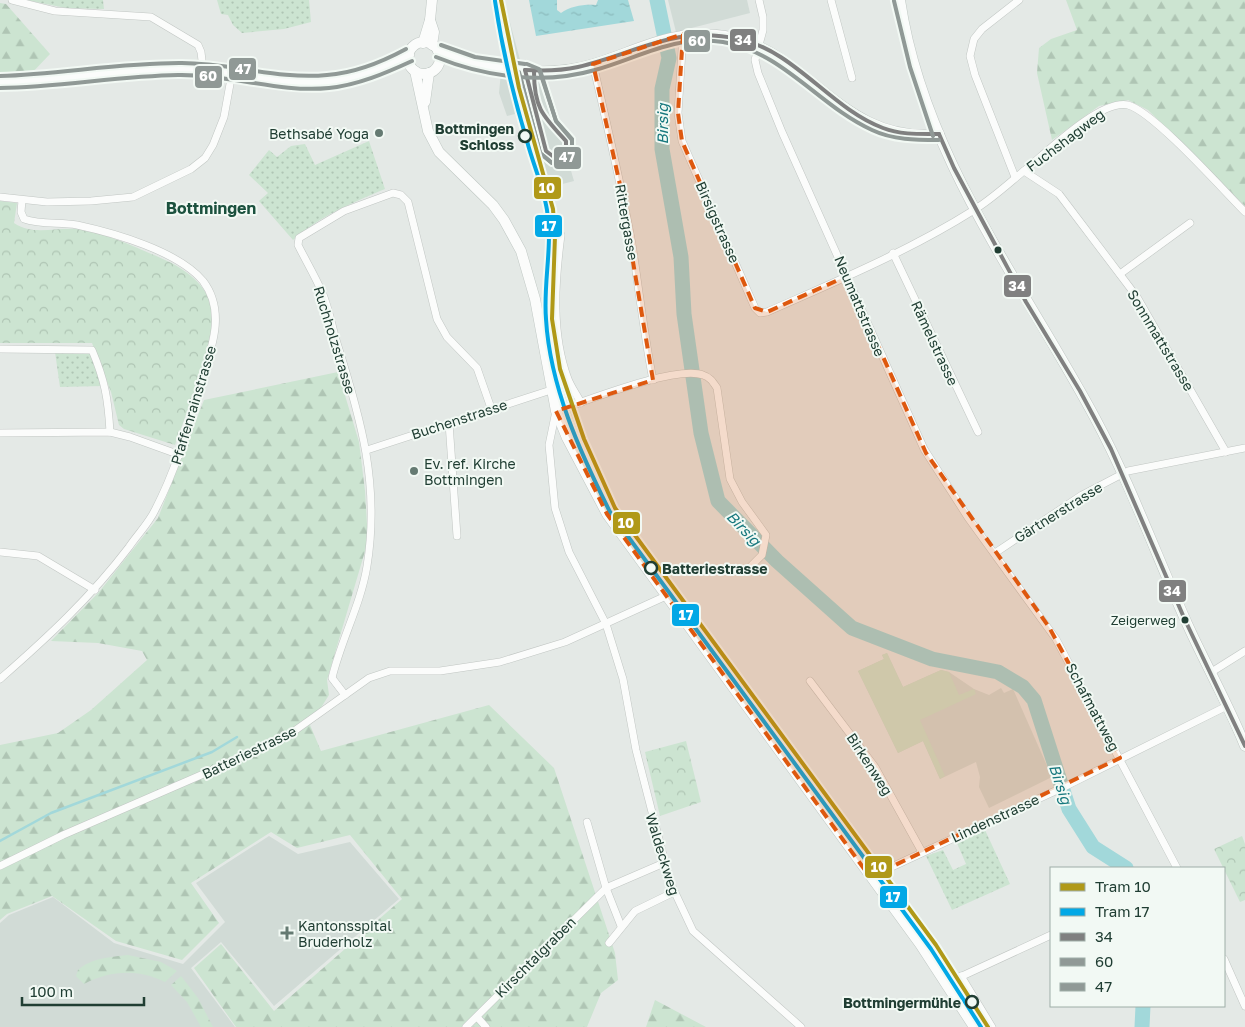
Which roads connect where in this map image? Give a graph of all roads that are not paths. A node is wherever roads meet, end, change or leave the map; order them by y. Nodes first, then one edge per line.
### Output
1 (12, 0) edge
2 (432, 0) edge
3 (759, 0) edge
4 (831, 0) edge
5 (900, 0) edge
6 (1019, 0) edge
7 (678, 36) junction
8 (431, 46) junction
9 (760, 46) junction
10 (409, 55) junction
11 (461, 62) junction
12 (593, 64) junction
13 (389, 66) junction
14 (203, 69) junction
15 (413, 69) junction
16 (433, 70) junction
17 (232, 73) junction
18 (852, 78) dead end
19 (0, 82) edge
20 (424, 118) junction
21 (939, 134) junction
22 (1024, 171) junction
23 (1015, 177) junction
24 (0, 197) edge
25 (22, 200) junction
26 (976, 209) junction
27 (1245, 212) edge
28 (1190, 223) dead end
29 (562, 235) dead end
30 (893, 253) junction
31 (1120, 274) junction
32 (847, 276) junction
33 (0, 349) edge
34 (653, 380) junction
35 (551, 390) junction
36 (581, 403) junction
37 (491, 408) junction
38 (556, 411) junction
39 (449, 423) junction
40 (110, 432) junction
41 (978, 432) dead end
42 (0, 433) edge
43 (1245, 448) edge
44 (367, 450) junction
45 (1226, 452) junction
46 (180, 455) junction
47 (1123, 474) junction
48 (458, 536) dead end
49 (0, 552) edge
50 (995, 553) junction
51 (748, 569) dead end
52 (95, 590) junction
53 (666, 596) junction
54 (606, 624) junction
55 (1245, 652) edge
56 (1210, 672) junction
57 (0, 679) edge
58 (810, 681) dead end
59 (345, 695) junction
60 (1227, 706) junction
61 (1245, 746) edge
62 (1120, 758) junction
63 (587, 822) dead end
64 (922, 852) junction
65 (664, 862) junction
66 (0, 866) edge
67 (1177, 867) edge
68 (870, 877) junction
69 (606, 888) junction
70 (674, 892) junction
71 (621, 926) junction
72 (1050, 935) edge
73 (609, 943) dead end
74 (1225, 961) edge
75 (961, 976) junction
76 (947, 983) junction
77 (1245, 1006) edge
78 (477, 1017) junction
79 (466, 1027) edge
80 (486, 1027) edge
81 (801, 1027) edge
82 (974, 1027) edge
83 (992, 1027) edge

1 - 14 street
2 - 8 main road
3 - 9 street, Neumattstrasse
4 - 18 street
5 - 21 main road
6 - 23 street
7 - 9 main road
7 - 12 main road
7 - 32 street, Birsigstrasse
8 - 10 main road
8 - 11 main road
8 - 16 main road
9 - 21 main road
9 - 32 street, Neumattstrasse
10 - 13 main road
10 - 15 main road
11 - 12 main road
11 - 16 main road
12 - 34 street, Rittergasse
13 - 15 main road
13 - 17 main road
14 - 17 main road
14 - 19 main road
15 - 16 main road
15 - 20 main road
16 - 20 main road
17 - 25 street
20 - 35 main road
21 - 26 main road
22 - 23 street, Fuchshagweg
22 - 27 street, Fuchshagweg
22 - 31 street, Sonnmattstrasse
23 - 26 street, Fuchshagweg
24 - 25 street
25 - 46 street, Pfaffenrainstrasse
26 - 30 street, Fuchshagweg
26 - 47 main road
28 - 31 street
29 - 36 street
30 - 32 street, Birsigstrasse
30 - 41 street, Rämelstrasse
31 - 45 street, Sonnmattstrasse
32 - 50 street, Neumattstrasse
33 - 40 street
34 - 36 street
34 - 51 street
35 - 37 street, Buchenstrasse
35 - 38 main road
36 - 38 street
37 - 39 street, Buchenstrasse
37 - 44 street, Ruchholzstrasse
38 - 53 main road
38 - 54 street, Waldeckweg
39 - 44 street, Buchenstrasse
39 - 48 street
40 - 42 street
40 - 46 street
43 - 45 street, Gärtnerstrasse
44 - 59 street, Ruchholzstrasse
45 - 47 street, Gärtnerstrasse
46 - 52 street, Pfaffenrainstrasse
47 - 50 street, Gärtnerstrasse
47 - 56 main road
49 - 52 street
50 - 62 street, Schafmattweg
52 - 57 street, Pfaffenrainstrasse
53 - 54 street, Batteriestrasse
53 - 68 main road
54 - 59 street, Batteriestrasse
54 - 65 street, Waldeckweg
55 - 56 street
56 - 60 main road
58 - 64 street, Birkenweg
59 - 66 street, Batteriestrasse
60 - 61 main road
60 - 62 street, Lindenstrasse
62 - 64 street, Lindenstrasse
62 - 67 street, Schafmattweg
63 - 69 street
64 - 68 street, Lindenstrasse
65 - 69 street, Kirschtalgraben
65 - 70 street, Waldeckweg
68 - 76 main road
69 - 71 street
69 - 78 street, Kirschtalgraben
70 - 71 street
70 - 81 street, Waldeckweg
71 - 73 street
72 - 75 street
74 - 77 street
75 - 76 street
75 - 83 street
76 - 82 main road
78 - 79 street, Kirschtalgraben
78 - 80 street

